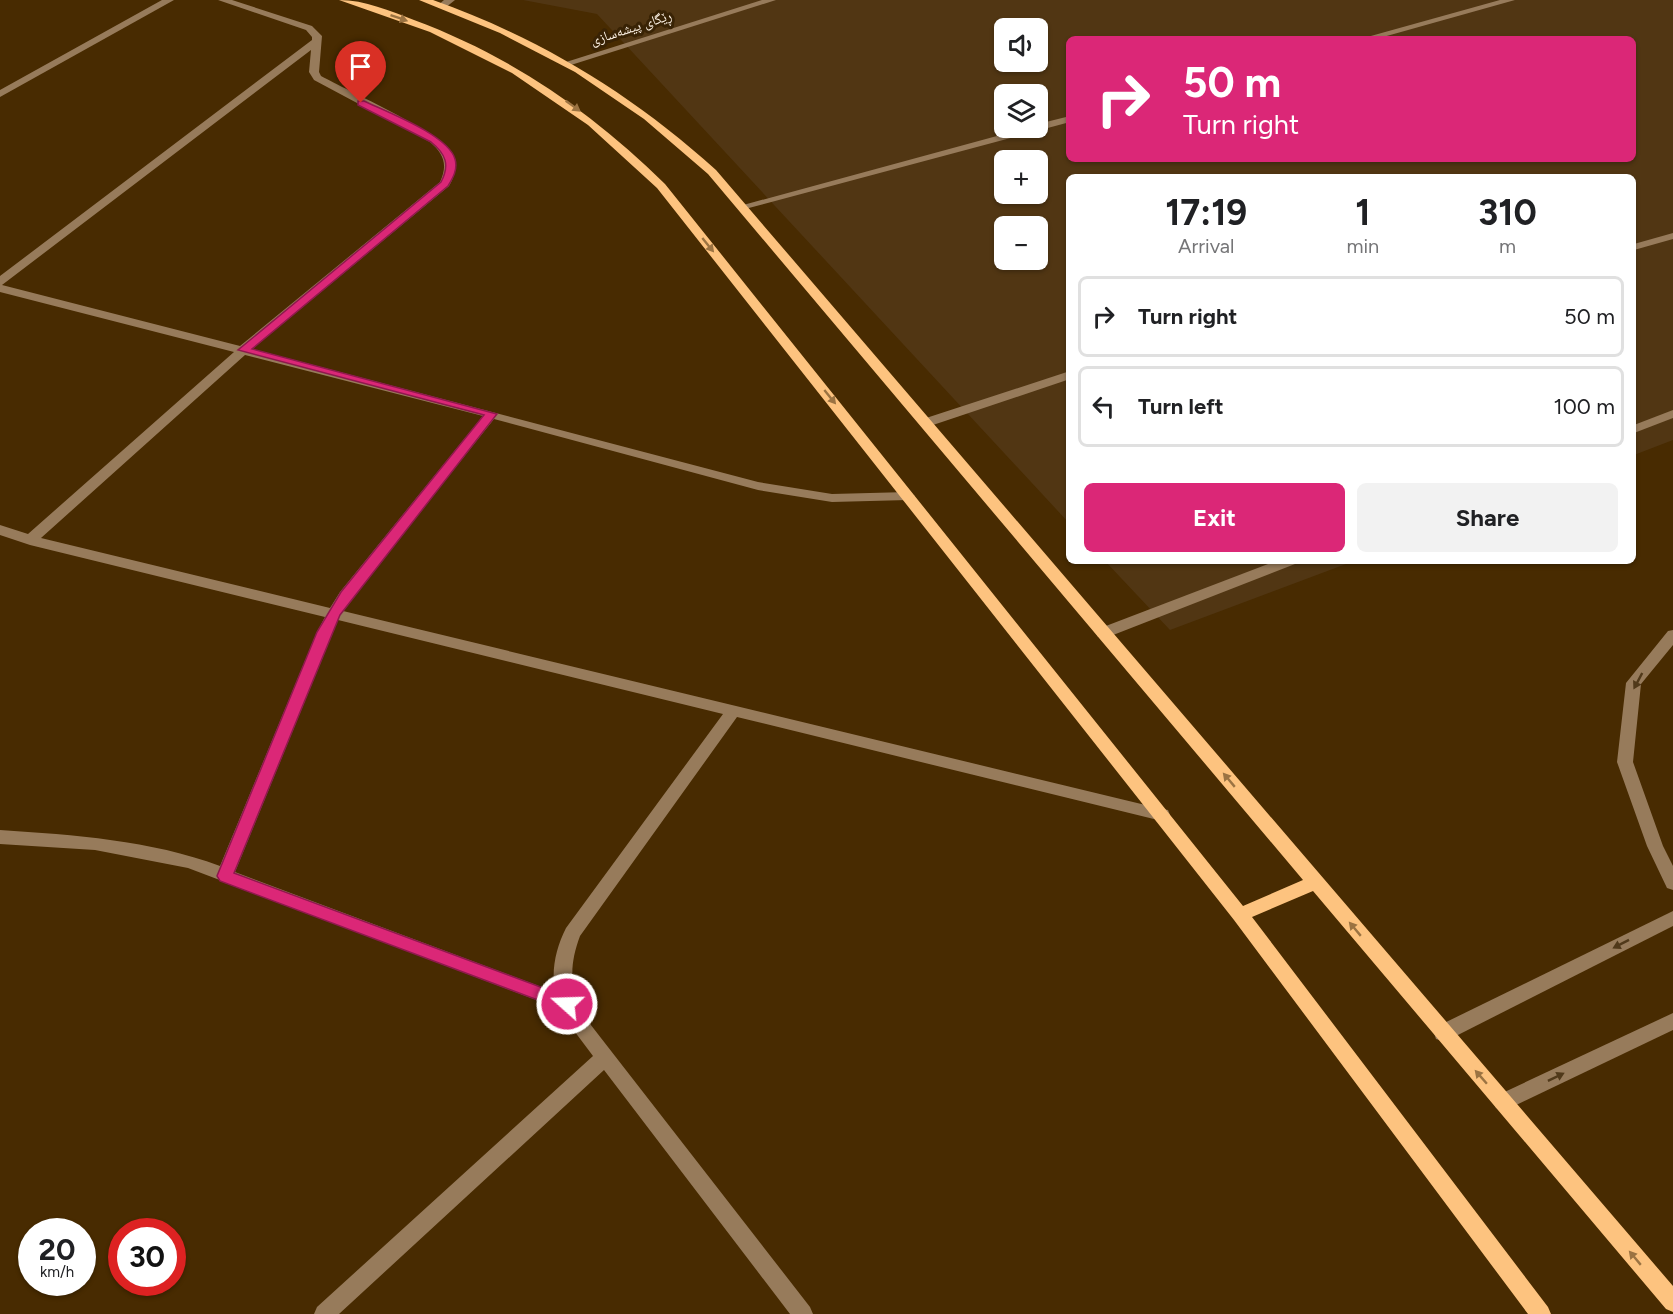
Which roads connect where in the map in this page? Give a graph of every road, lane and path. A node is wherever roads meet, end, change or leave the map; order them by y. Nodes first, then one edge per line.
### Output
1 (169, 0) edge
2 (223, 0) edge
3 (344, 0) edge
4 (424, 0) edge
5 (771, 0) edge
6 (1510, 0) edge
7 (754, 2) edge
8 (446, 3) edge
9 (1376, 36) edge
10 (317, 41) junction
11 (568, 63) junction
12 (0, 94) edge
13 (1066, 119) edge
14 (1048, 124) edge
15 (996, 138) edge
16 (741, 207) junction
17 (1673, 236) edge
18 (1636, 247) edge
19 (0, 282) edge
20 (0, 288) edge
21 (243, 350) junction
22 (1066, 376) edge
23 (491, 414) junction
24 (1673, 414) edge
25 (925, 423) junction
26 (1636, 428) edge
27 (909, 496) junction
28 (0, 530) edge
29 (30, 540) junction
30 (1282, 564) edge
31 (334, 614) junction
32 (1103, 633) junction
33 (1673, 635) edge
34 (734, 711) junction
35 (1162, 815) junction
36 (0, 837) edge
37 (225, 876) junction
38 (1315, 882) junction
39 (1673, 883) edge
40 (1240, 915) junction
41 (1673, 918) edge
42 (567, 1004) junction
43 (1673, 1021) edge
44 (1443, 1033) junction
45 (605, 1057) junction
46 (1503, 1102) junction
47 (1673, 1302) edge
48 (324, 1314) edge
49 (803, 1314) edge
50 (1541, 1314) edge

1 - 12 street
2 - 10 street
3 -> 27 main road
4 - 8 main road
5 - 7 street, ڕێگای پیشەسازی
6 - 9 street
7 - 11 street, ڕێگای پیشەسازی
8 - 11 main road
10 - 19 street
10 - 21 street
11 - 16 main road
13 - 14 street
15 - 16 street
16 - 25 main road
17 - 18 street
20 - 21 street
21 - 23 street
21 - 29 street
22 - 25 street
23 - 27 street
23 - 31 street
24 - 26 street
25 - 32 main road
27 - 35 main road
28 - 29 street
29 - 31 street
30 - 32 street
31 - 34 street
31 - 37 street
38 -> 32 main road
33 -> 39 street
34 - 35 street
34 - 42 street
35 - 40 main road
36 - 37 street
37 - 42 street
38 - 40 main road
44 -> 38 main road
40 - 50 main road
41 -> 44 street
42 - 45 street
46 -> 43 street
46 -> 44 main road
45 - 48 street
45 - 49 street
47 -> 46 main road

